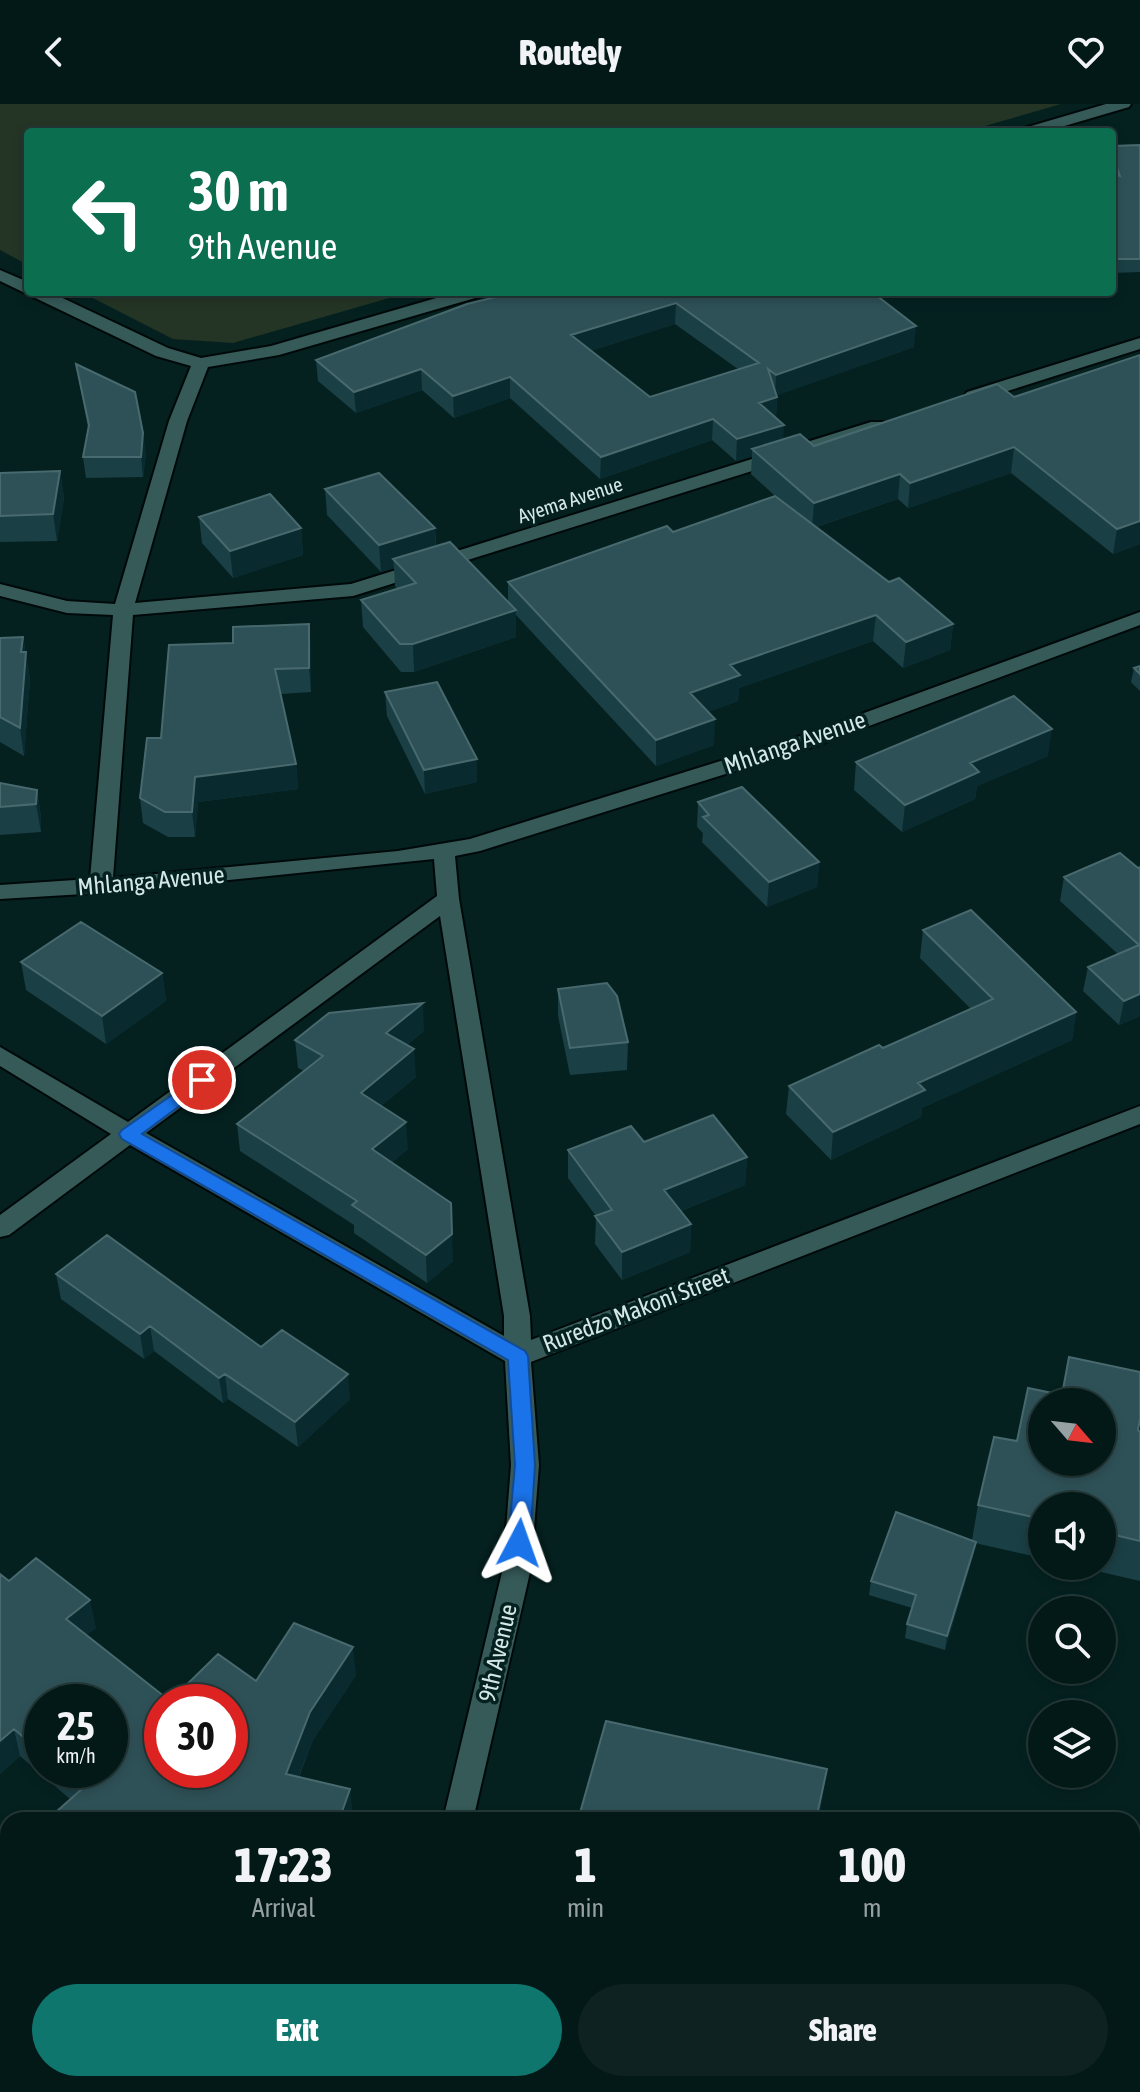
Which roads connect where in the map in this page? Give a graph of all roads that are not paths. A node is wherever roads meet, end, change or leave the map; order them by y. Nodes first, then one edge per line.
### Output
1 (1123, 104) edge
2 (1041, 128) edge
3 (0, 275) edge
4 (24, 286) edge
5 (44, 296) edge
6 (462, 296) edge
7 (1140, 343) edge
8 (201, 363) junction
9 (955, 402) edge
10 (896, 420) edge
11 (0, 590) edge
12 (123, 610) junction
13 (1140, 618) edge
14 (444, 851) junction
15 (101, 886) junction
16 (0, 892) edge
17 (448, 899) junction
18 (0, 1055) edge
19 (1140, 1115) edge
20 (129, 1134) junction
21 (0, 1228) edge
22 (518, 1356) junction
23 (460, 1812) edge

1 - 2 street
3 - 4 street
5 - 8 street
6 - 8 street
7 - 9 street
8 - 12 street
10 - 12 street, Ayema Avenue
11 - 12 street, Ayema Avenue
12 - 15 street
13 - 14 street, Mhlanga Avenue
14 - 15 street, Mhlanga Avenue
14 - 17 street
15 - 16 street, Mhlanga Avenue
17 - 20 street
17 - 22 street, Ruredzo Makoni Street
18 - 20 street
19 - 22 street, Ruredzo Makoni Street
20 - 21 street
20 - 22 street
22 - 23 street, 9th Avenue

